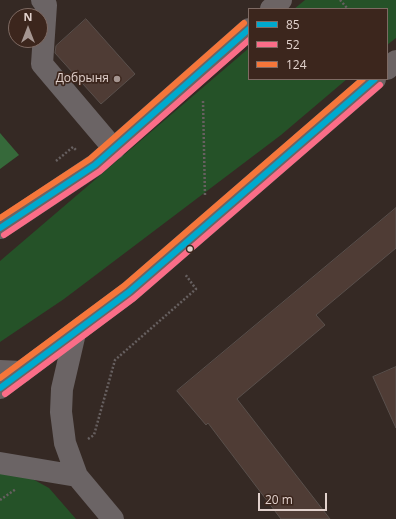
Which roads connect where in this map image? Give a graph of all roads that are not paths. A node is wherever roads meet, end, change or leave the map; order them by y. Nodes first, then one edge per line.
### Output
1 (42, 0) edge
2 (281, 0) edge
3 (272, 8) edge
4 (248, 30) edge
5 (377, 80) edge
6 (114, 148) junction
7 (0, 228) edge
8 (75, 332) junction
9 (0, 371) edge
10 (22, 372) junction
11 (0, 388) edge
12 (0, 463) edge
13 (77, 476) junction
14 (113, 519) edge

1 - 6 street
2 - 3 main road
4 - 6 main road
5 - 8 main road
6 - 7 main road
8 - 10 main road
8 - 13 street
9 - 10 street
10 - 11 main road
12 - 13 street
13 - 14 street

